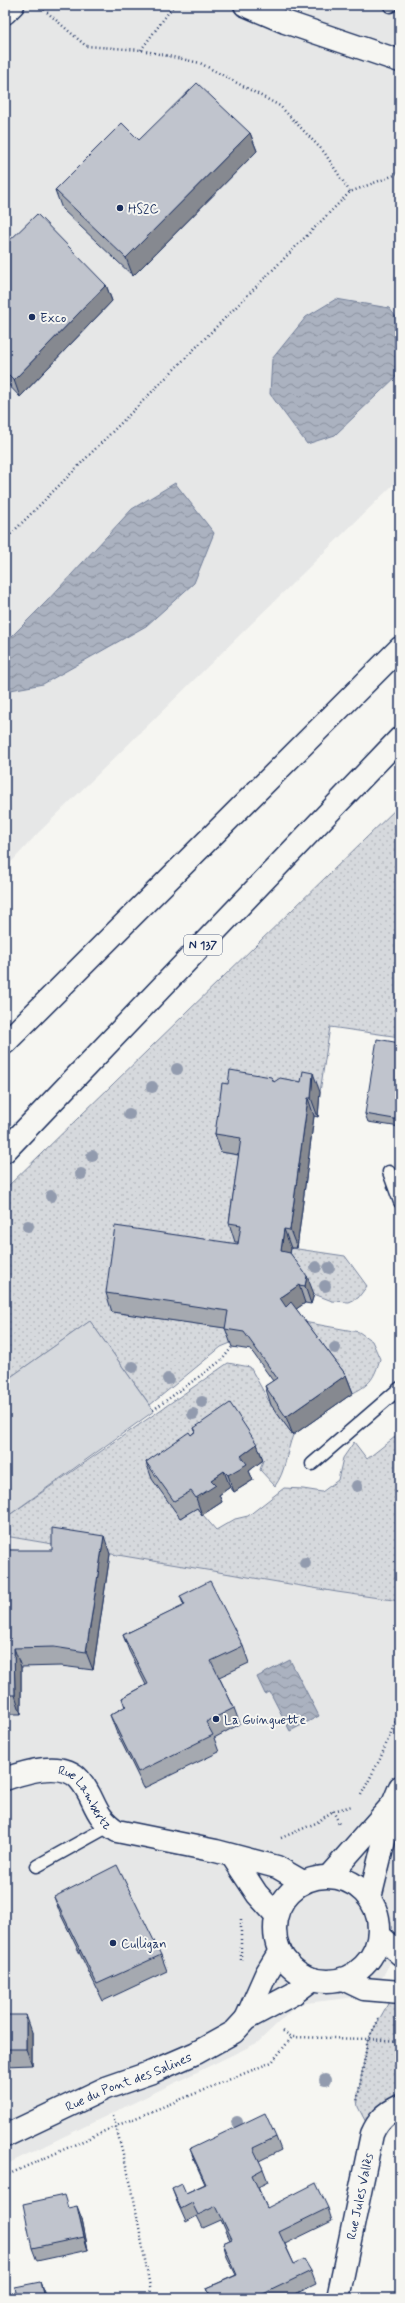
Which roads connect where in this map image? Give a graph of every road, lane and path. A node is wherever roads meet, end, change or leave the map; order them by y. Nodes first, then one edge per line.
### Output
1 (13, 5) edge
2 (39, 5) edge
3 (174, 5) edge
4 (245, 5) edge
5 (5, 13) edge
6 (141, 50) junction
7 (400, 61) edge
8 (400, 173) edge
9 (350, 192) junction
10 (5, 540) edge
11 (400, 648) edge
12 (400, 738) edge
13 (5, 1043) edge
14 (5, 1151) edge
15 (389, 1172) dead end
16 (400, 1202) edge
17 (232, 1347) edge
18 (400, 1388) edge
19 (153, 1410) dead end
20 (312, 1464) dead end
21 (400, 1711) edge
22 (5, 1780) edge
23 (396, 1796) edge
24 (359, 1799) dead end
25 (355, 1806) dead end
26 (333, 1812) dead end
27 (110, 1826) junction
28 (232, 1856) junction
29 (37, 1866) dead end
30 (329, 1876) junction
31 (303, 1882) junction
32 (370, 1898) junction
33 (276, 1916) junction
34 (379, 1934) junction
35 (280, 1951) junction
36 (400, 1954) edge
37 (313, 1979) junction
38 (343, 1979) junction
39 (400, 1992) edge
40 (246, 2019) junction
41 (292, 2036) dead end
42 (368, 2039) dead end
43 (106, 2088) junction
44 (400, 2106) edge
45 (116, 2126) junction
46 (372, 2134) junction
47 (5, 2136) edge
48 (5, 2176) edge
49 (152, 2298) edge
50 (338, 2298) edge

1 - 5 main road
2 - 6 path
3 - 6 path
4 - 7 main road
6 - 9 path
8 - 9 path
9 - 10 path
11 - 13 main road
12 - 14 main road, N 137
15 - 16 lane
17 - 19 path
18 - 20 lane
21 - 24 path
22 - 27 main road, Rue Lambertz
23 - 30 main road
23 - 32 main road
25 - 26 path
27 - 28 main road, Rue Lambertz
27 - 29 lane
28 - 31 main road, Rue Lambertz
28 - 33 main road
30 - 31 main road
30 - 32 main road
31 - 33 main road
32 - 34 main road
33 - 35 main road
34 - 36 main road
34 - 38 main road
35 - 37 main road
35 - 40 main road, Rue du Pont des Salines
37 - 38 main road
37 - 40 main road, Rue du Pont des Salines
38 - 39 main road
40 - 43 main road, Rue du Pont des Salines
41 - 45 path
42 - 46 path
43 - 45 path
43 - 47 main road, Rue du Pont des Salines
44 - 46 main road, Rue Jules Vallès
45 - 48 path
45 - 49 path
46 - 50 main road, Rue Jules Vallès

